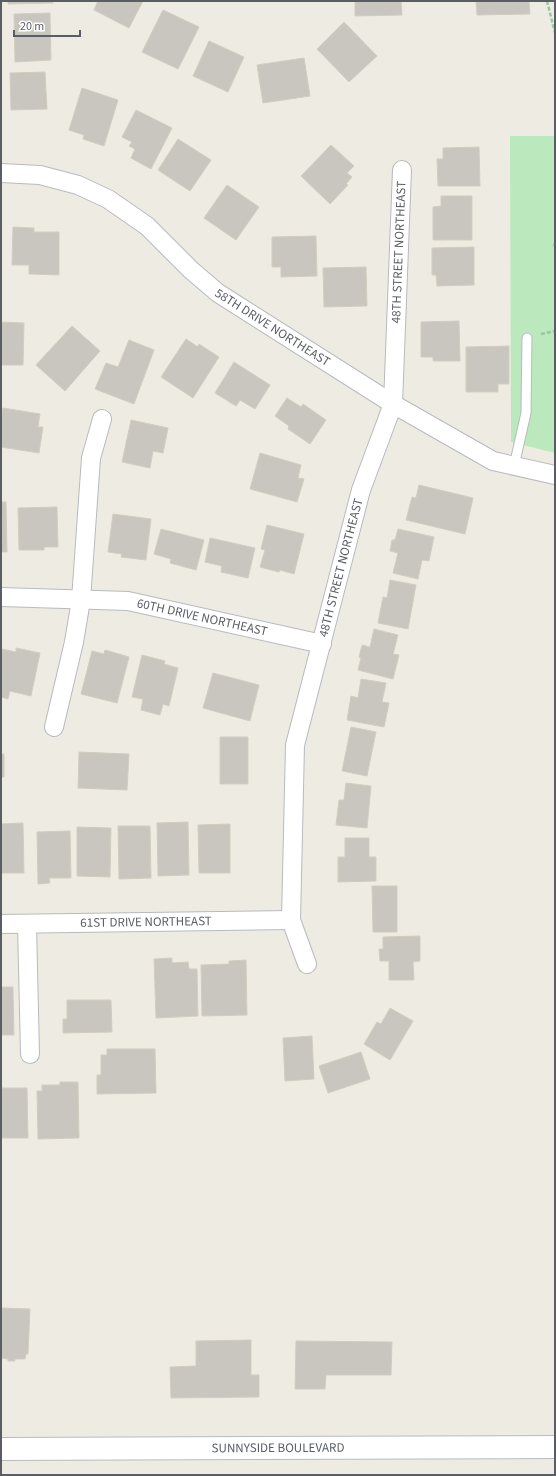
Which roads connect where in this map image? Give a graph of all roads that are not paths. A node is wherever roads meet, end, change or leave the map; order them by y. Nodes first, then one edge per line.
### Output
1 (402, 170) dead end
2 (1, 173) edge
3 (527, 338) dead end
4 (393, 404) junction
5 (102, 419) dead end
6 (514, 466) junction
7 (555, 475) edge
8 (1, 597) edge
9 (81, 600) junction
10 (322, 644) junction
11 (54, 727) dead end
12 (291, 920) junction
13 (1, 924) edge
14 (27, 924) junction
15 (307, 964) dead end
16 (30, 1054) dead end
17 (555, 1447) edge
18 (1, 1449) edge

1 - 4 street, 48TH STREET NORTHEAST
2 - 4 street, 58TH DRIVE NORTHEAST
3 - 6 lane
4 - 6 street, 58TH DRIVE NORTHEAST
4 - 10 street, 48TH STREET NORTHEAST
5 - 9 street
6 - 7 street, 58TH DRIVE NORTHEAST
8 - 9 street, 60TH DRIVE NORTHEAST
9 - 10 street, 60TH DRIVE NORTHEAST
9 - 11 street
10 - 12 street, 48TH STREET NORTHEAST
12 - 14 street, 61ST DRIVE NORTHEAST
12 - 15 street, 48TH STREET NORTHEAST
13 - 14 street, 61ST DRIVE NORTHEAST
14 - 16 street
17 - 18 street, SUNNYSIDE BOULEVARD

